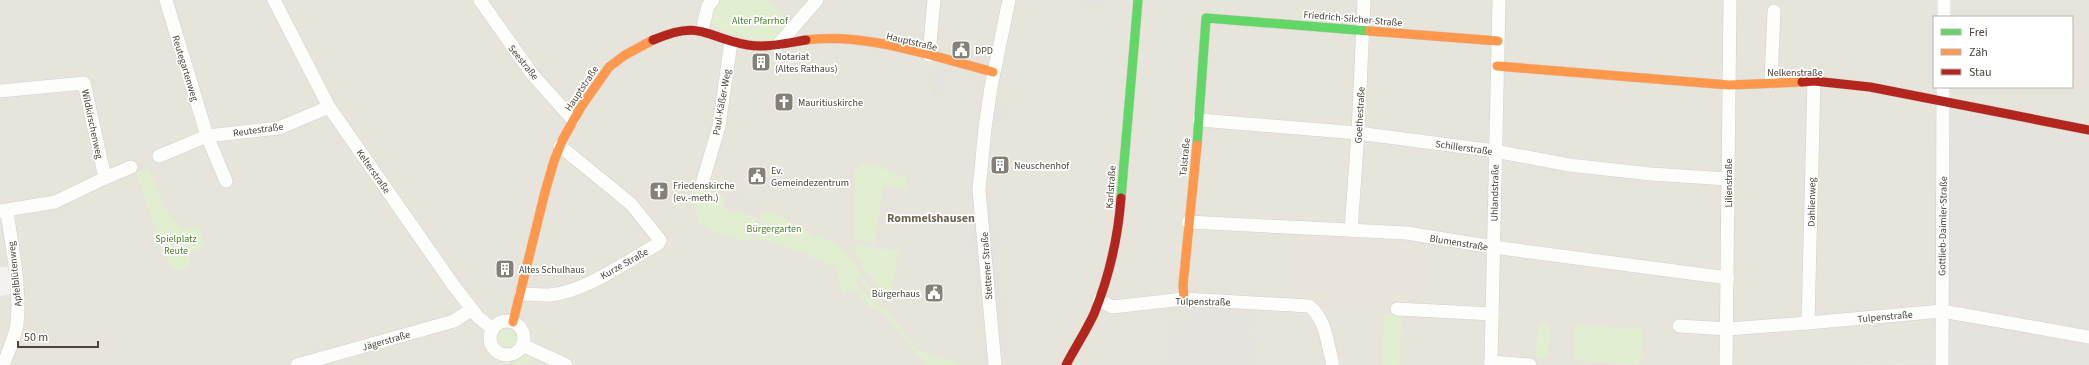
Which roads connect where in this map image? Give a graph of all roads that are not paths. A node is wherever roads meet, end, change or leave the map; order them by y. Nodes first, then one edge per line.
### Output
1 (166, 0) edge
2 (274, 0) edge
3 (480, 0) edge
4 (713, 0) edge
5 (817, 0) edge
6 (934, 0) edge
7 (1009, 0) edge
8 (1138, 0) edge
9 (1364, 0) edge
10 (1499, 0) edge
11 (1730, 0) edge
12 (1944, 0) edge
13 (1774, 11) dead end
14 (1944, 16) edge
15 (1206, 18) joint
16 (1362, 30) junction
17 (702, 31) junction
18 (1498, 41) junction
19 (732, 42) junction
20 (777, 46) junction
21 (929, 55) junction
22 (1497, 66) junction
23 (993, 72) junction
24 (1814, 81) junction
25 (1771, 82) junction
26 (1729, 85) junction
27 (1943, 88) edge
28 (0, 91) edge
29 (1943, 103) junction
30 (329, 107) junction
31 (573, 120) junction
32 (1199, 120) junction
33 (2089, 130) edge
34 (1358, 133) junction
35 (207, 136) junction
36 (560, 146) junction
37 (1495, 151) junction
38 (159, 156) dead end
39 (131, 167) dead end
40 (105, 178) junction
41 (1728, 179) junction
42 (226, 181) dead end
43 (702, 184) dead end
44 (4, 212) edge
45 (1188, 222) junction
46 (1351, 230) junction
47 (1493, 247) junction
48 (1728, 278) junction
49 (521, 294) junction
50 (1184, 299) junction
51 (1099, 300) junction
52 (472, 309) junction
53 (1397, 309) dead end
54 (1942, 311) junction
55 (1492, 314) junction
56 (513, 322) junction
57 (1808, 323) junction
58 (1679, 326) dead end
59 (493, 329) junction
60 (1728, 329) junction
61 (2089, 337) edge
62 (522, 346) junction
63 (502, 360) edge
64 (1491, 364) edge
65 (3, 365) edge
66 (297, 365) edge
67 (566, 365) edge
68 (995, 365) edge
69 (1066, 365) edge
70 (1333, 365) edge
71 (1530, 365) edge
72 (1726, 365) edge
73 (1942, 365) edge

1 - 35 street, Reutegartenweg
2 - 30 street, Kelterstraße
3 - 31 street, Seestraße
4 - 17 street
5 - 20 street
6 - 21 street
7 - 23 street, Stettener Straße
8 - 51 street, Karlstraße
9 - 16 street, Goethestraße
10 - 18 street, Uhlandstraße
11 - 26 street, Lilienstraße
12 - 14 street
13 - 25 street
15 - 16 street, Friedrich-Silcher-Straße
15 - 32 street, Talstraße
16 - 18 street, Friedrich-Silcher-Straße
16 - 34 street, Goethestraße
17 - 19 street, Hauptstraße
17 - 31 street, Hauptstraße
18 - 22 street, Uhlandstraße
19 - 20 street, Hauptstraße
19 - 43 street, Paul-Käßer-Weg
20 - 21 street, Hauptstraße
21 - 23 street, Hauptstraße
22 - 26 street, Nelkenstraße
22 - 37 street, Uhlandstraße
23 - 68 street, Stettener Straße
24 - 25 street, Nelkenstraße
24 - 29 street, Nelkenstraße
24 - 57 street, Dahlienweg
25 - 26 street, Nelkenstraße
26 - 41 street, Lilienstraße
27 - 29 street, Gottlieb-Daimler-Straße
28 - 40 street, Wildkirschenweg
29 - 33 street, Nelkenstraße
29 - 54 street, Gottlieb-Daimler-Straße
30 - 35 street, Reutestraße
30 - 52 street, Kelterstraße
31 - 36 street, Hauptstraße
32 - 34 street, Schillerstraße
32 - 45 street, Talstraße
34 - 37 street, Schillerstraße
34 - 46 street, Goethestraße
35 - 38 street
35 - 42 street, Reutegartenweg
36 - 49 street, Hauptstraße
36 - 49 street, Kurze Straße
37 - 41 street, Schillerstraße
37 - 47 street, Uhlandstraße
39 - 40 street
40 - 44 street
41 - 48 street, Lilienstraße
44 - 65 street, Apfelblütenweg
45 - 46 street, Blumenstraße
45 - 50 street, Talstraße
46 - 47 street, Blumenstraße
47 - 48 street, Blumenstraße
47 - 55 street, Uhlandstraße
48 - 60 street, Lilienstraße
49 - 56 street, Hauptstraße
50 - 51 street, Tulpenstraße
50 - 70 street, Tulpenstraße
51 - 69 street, Karlstraße
52 - 59 street, Kelterstraße
52 - 66 street, Jägerstraße
53 - 55 street
54 - 57 street, Tulpenstraße
54 - 61 street, Tulpenstraße
54 - 73 street, Gottlieb-Daimler-Straße
55 - 64 street, Uhlandstraße
56 - 59 street
56 - 62 street
57 - 60 street, Tulpenstraße
58 - 60 street, Tulpenstraße
59 - 63 street
60 - 72 street, Lilienstraße
62 - 63 street
62 - 67 street
64 - 71 street

